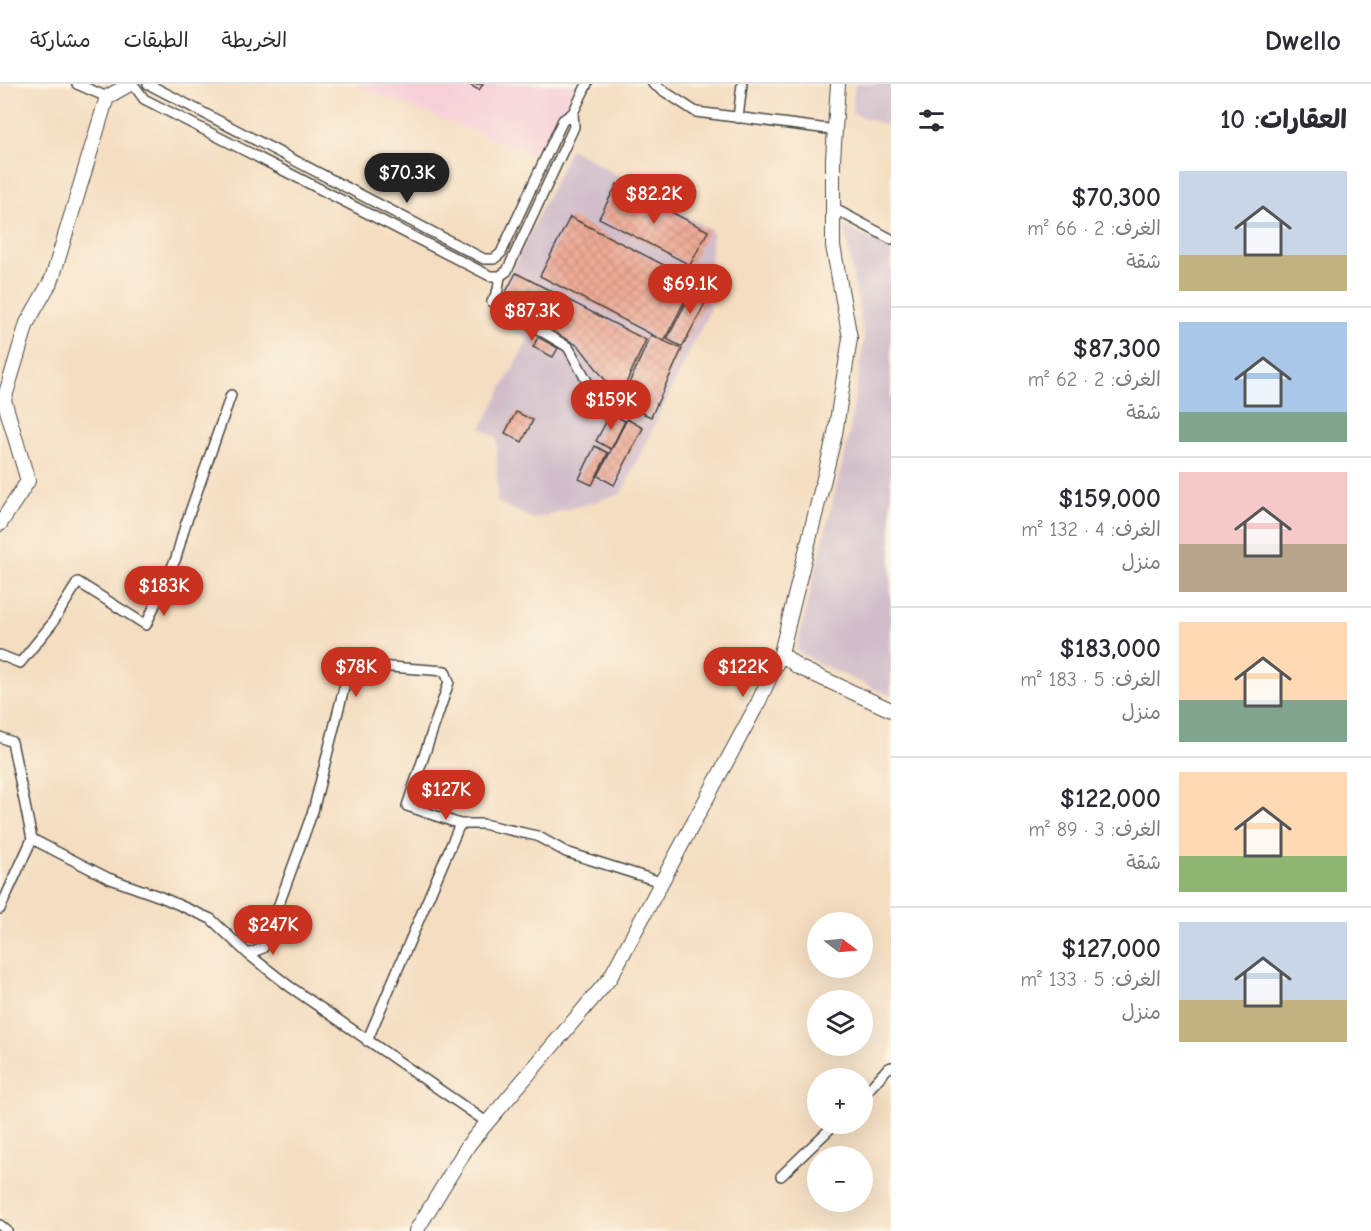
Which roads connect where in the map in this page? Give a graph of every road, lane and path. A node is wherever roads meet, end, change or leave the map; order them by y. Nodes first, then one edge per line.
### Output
1 (77, 84) edge
2 (131, 84) edge
3 (148, 84) edge
4 (587, 84) edge
5 (653, 84) edge
6 (742, 84) edge
7 (838, 84) edge
8 (107, 97) junction
9 (573, 113) junction
10 (738, 118) junction
11 (836, 130) junction
12 (833, 208) junction
13 (891, 239) edge
14 (500, 276) junction
15 (231, 395) dead end
16 (608, 401) dead end
17 (0, 524) edge
18 (781, 653) junction
19 (0, 655) edge
20 (891, 710) edge
21 (0, 737) edge
22 (460, 824) junction
23 (32, 839) junction
24 (660, 882) junction
25 (0, 909) edge
26 (248, 954) junction
27 (368, 1041) junction
28 (891, 1067) edge
29 (873, 1086) edge
30 (488, 1123) junction
31 (825, 1134) edge
32 (781, 1176) dead end
33 (0, 1225) edge
34 (7, 1231) edge
35 (416, 1231) edge

1 - 8 street
2 - 8 main road
2 - 14 street
3 - 9 street
4 - 9 street
5 - 10 street
6 - 10 street
7 - 11 main road
8 - 17 main road
9 - 14 street
10 - 11 street
11 - 12 main road
12 - 13 street
12 - 18 main road
14 - 16 street
15 - 19 street
18 - 20 main road
18 - 24 main road
21 - 23 street
22 - 24 street
22 - 26 street
22 - 27 street
23 - 25 street
23 - 26 street
24 - 30 main road
26 - 27 street
27 - 30 street
28 - 29 street
30 - 35 main road
31 - 32 street
33 - 34 street

